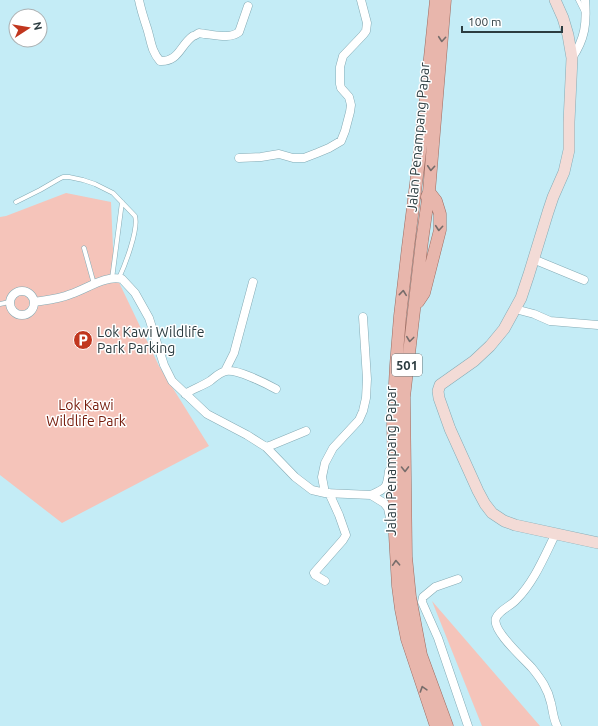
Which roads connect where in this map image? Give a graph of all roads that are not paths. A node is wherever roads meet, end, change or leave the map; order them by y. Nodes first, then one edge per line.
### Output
1 (139, 0) edge
2 (361, 0) edge
3 (436, 0) edge
4 (445, 0) edge
5 (555, 0) edge
6 (578, 0) edge
7 (585, 0) edge
8 (248, 6) dead end
9 (586, 16) junction
10 (572, 58) junction
11 (239, 158) dead end
12 (429, 192) junction
13 (16, 202) dead end
14 (122, 202) junction
15 (408, 247) junction
16 (84, 248) dead end
17 (533, 259) junction
18 (116, 279) junction
19 (584, 280) dead end
20 (253, 282) dead end
21 (94, 284) junction
22 (10, 302) junction
23 (34, 302) junction
24 (0, 304) edge
25 (515, 309) junction
26 (414, 310) junction
27 (363, 317) dead end
28 (598, 325) edge
29 (225, 371) junction
30 (276, 389) dead end
31 (184, 394) junction
32 (306, 431) dead end
33 (393, 444) junction
34 (266, 447) junction
35 (327, 493) junction
36 (371, 495) junction
37 (555, 535) junction
38 (395, 543) junction
39 (598, 543) edge
40 (458, 579) dead end
41 (326, 581) dead end
42 (436, 726) edge
43 (447, 726) edge
44 (468, 726) edge
45 (557, 726) edge

1 - 8 street
2 - 11 street
3 - 15 main road, Jalan Penampang Papar / 501
4 -> 12 main road, Jalan Penampang Papar / 501
5 - 10 street
6 - 9 lane
7 - 9 street
9 - 10 street
10 - 17 street
12 - 15 main road
12 - 26 main road, Jalan Penampang Papar / 501
12 -> 26 main road
13 - 14 lane
14 - 18 lane
14 - 18 lane
33 -> 15 main road, Jalan Penampang Papar / 501
16 - 21 lane
17 - 19 street
17 - 25 street
18 - 21 street
18 - 31 street
20 - 29 street
21 - 23 street
22 - 23 street
22 - 23 street
22 - 24 lane
25 - 28 street
25 - 37 street
26 -> 43 main road, Jalan Penampang Papar / 501
27 - 35 street
29 - 30 street
29 - 31 street
31 - 34 street
32 - 34 street
33 - 36 street
33 - 38 main road, Jalan Penampang Papar / 501
34 - 35 street
35 - 36 street
35 - 41 street
36 - 38 street
37 - 39 street
37 - 45 street
42 -> 38 main road, Jalan Penampang Papar / 501
40 - 44 street

